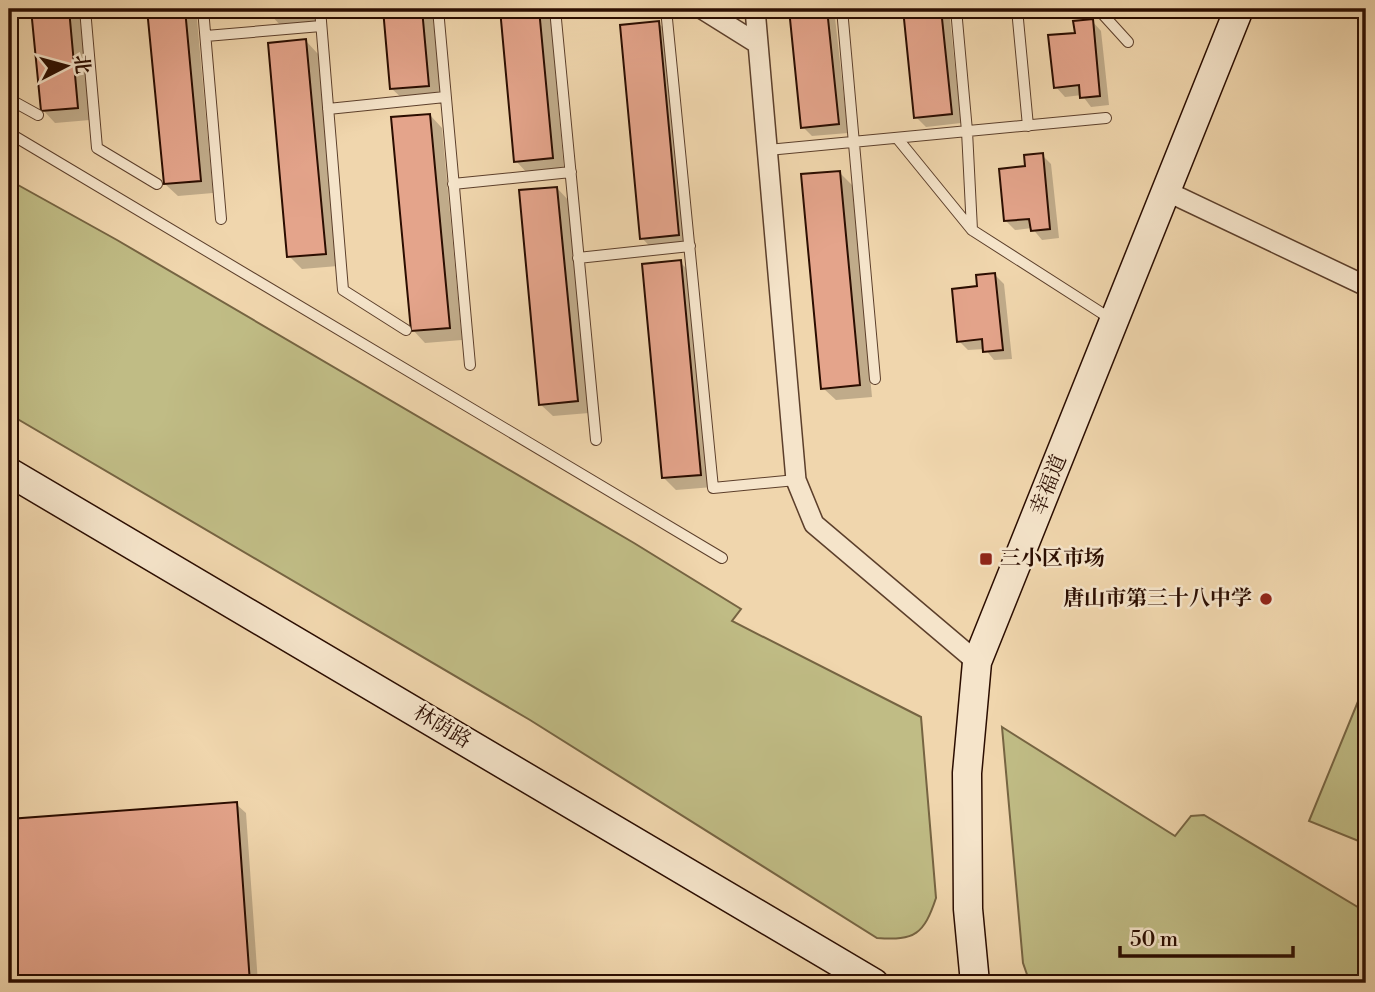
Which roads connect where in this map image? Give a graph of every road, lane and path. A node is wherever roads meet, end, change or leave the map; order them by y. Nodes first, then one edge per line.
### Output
1 (85, 9) edge
2 (203, 9) edge
3 (320, 9) edge
4 (438, 9) edge
5 (555, 9) edge
6 (666, 9) edge
7 (702, 9) edge
8 (755, 9) edge
9 (842, 9) edge
10 (956, 9) edge
11 (1017, 9) edge
12 (1098, 9) edge
13 (1239, 9) edge
14 (321, 26) junction
15 (206, 36) junction
16 (1128, 42) dead end
17 (758, 44) junction
18 (446, 97) junction
19 (9, 99) edge
20 (328, 109) junction
21 (38, 115) dead end
22 (1106, 118) dead end
23 (1028, 125) junction
24 (967, 131) junction
25 (9, 133) edge
26 (897, 138) junction
27 (854, 142) junction
28 (768, 150) junction
29 (570, 172) junction
30 (157, 184) dead end
31 (453, 184) junction
32 (1166, 191) junction
33 (221, 219) dead end
34 (972, 230) junction
35 (690, 246) junction
36 (578, 258) junction
37 (1366, 286) edge
38 (1115, 321) junction
39 (406, 330) dead end
40 (470, 365) dead end
41 (875, 379) dead end
42 (596, 440) dead end
43 (9, 472) edge
44 (796, 480) junction
45 (722, 558) dead end
46 (977, 662) junction
47 (874, 983) edge
48 (975, 983) edge

1 - 30 lane
2 - 15 lane
3 - 14 lane
4 - 18 lane
5 - 29 lane
6 - 35 lane
7 - 17 street
8 - 17 street
9 - 27 lane
10 - 24 lane
11 - 23 lane
12 - 16 lane
13 - 32 main road, 幸福道
14 - 15 lane
14 - 20 lane
15 - 33 lane
17 - 28 street
18 - 20 lane
18 - 31 lane
19 - 21 lane
20 - 39 lane
22 - 23 lane
23 - 24 lane
24 - 26 lane
24 - 34 lane
25 - 45 lane
26 - 27 lane
26 - 34 lane
27 - 28 lane
27 - 41 lane
28 - 44 street
29 - 31 lane
29 - 36 lane
31 - 40 lane
32 - 37 street
32 - 38 main road, 幸福道
34 - 38 lane
35 - 36 lane
35 - 44 lane
36 - 42 lane
38 - 46 main road, 幸福道
43 - 47 main road, 林荫路
44 - 46 street
46 - 48 main road, 幸福道

